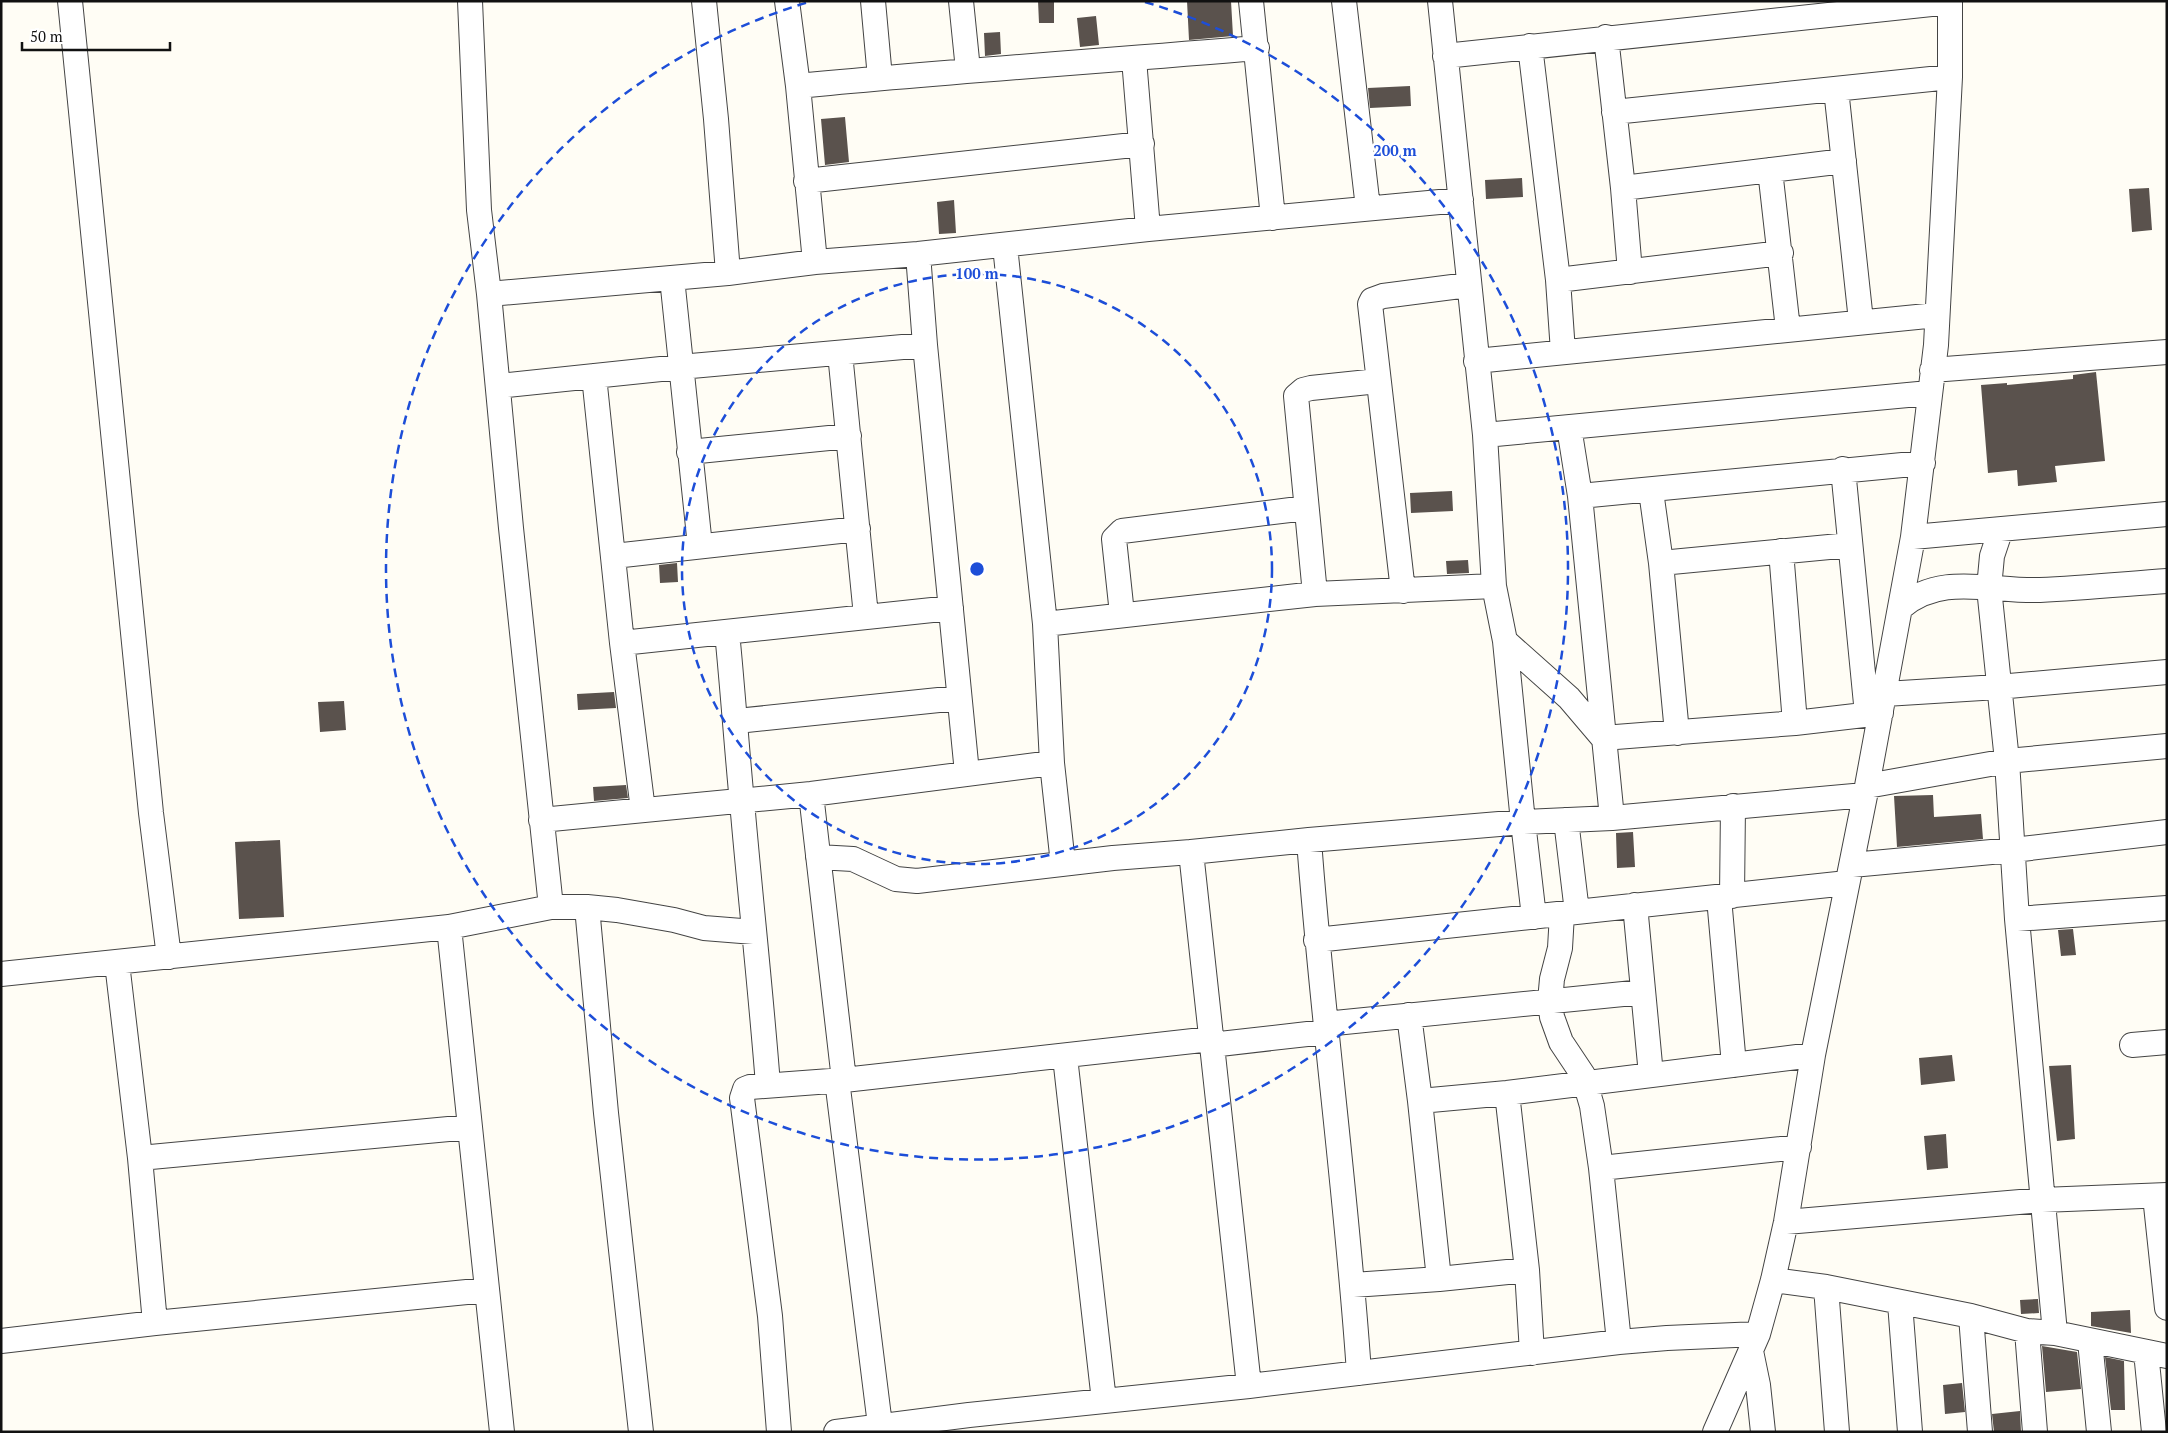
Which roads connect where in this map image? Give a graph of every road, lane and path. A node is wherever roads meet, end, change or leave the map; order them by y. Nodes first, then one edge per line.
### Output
1 (70, 1) edge
2 (470, 1) edge
3 (704, 1) edge
4 (787, 1) edge
5 (873, 1) edge
6 (961, 1) edge
7 (1251, 1) edge
8 (1344, 1) edge
9 (1440, 1) edge
10 (1950, 2) edge
11 (1606, 37) junction
12 (1530, 46) junction
13 (1257, 48) junction
14 (1445, 56) junction
15 (1134, 59) junction
16 (968, 70) junction
17 (1950, 77) junction
18 (880, 78) junction
19 (798, 86) junction
20 (1836, 89) junction
21 (1614, 112) junction
22 (1142, 144) junction
23 (1844, 161) junction
24 (1770, 170) junction
25 (806, 181) junction
26 (1623, 188) junction
27 (1461, 200) junction
28 (1368, 208) junction
29 (1273, 218) junction
30 (1148, 229) junction
31 (1005, 246) junction
32 (1781, 252) junction
33 (918, 254) junction
34 (815, 262) junction
35 (728, 272) junction
36 (1630, 272) junction
37 (672, 278) junction
38 (1558, 280) junction
39 (1468, 285) junction
40 (489, 294) junction
41 (1937, 315) junction
42 (1861, 321) junction
43 (1788, 330) junction
44 (924, 345) junction
45 (1563, 352) junction
46 (2167, 352) edge
47 (840, 353) junction
48 (1476, 361) junction
49 (680, 367) junction
50 (594, 376) junction
51 (1378, 381) junction
52 (1930, 381) junction
53 (498, 386) junction
54 (1569, 427) junction
55 (1485, 435) junction
56 (849, 436) junction
57 (689, 452) junction
58 (1923, 462) junction
59 (1843, 469) junction
60 (1651, 491) junction
61 (1580, 496) junction
62 (1306, 508) junction
63 (2167, 514) edge
64 (2001, 529) junction
65 (858, 530) junction
66 (1913, 537) junction
67 (1850, 545) junction
68 (700, 546) junction
69 (1780, 551) junction
70 (614, 556) junction
71 (1661, 563) junction
72 (2167, 581) edge
73 (1494, 586) junction
74 (1989, 588) junction
75 (1404, 591) junction
76 (1315, 594) junction
77 (951, 608) junction
78 (1900, 608) junction
79 (1122, 614) junction
80 (866, 616) junction
81 (1044, 624) junction
82 (727, 632) junction
83 (1505, 641) junction
84 (622, 644) junction
85 (2167, 672) edge
86 (1998, 687) junction
87 (958, 698) junction
88 (1878, 707) junction
89 (737, 721) junction
90 (1796, 722) junction
91 (1677, 733) junction
92 (1603, 738) junction
93 (2167, 746) edge
94 (2007, 761) junction
95 (1052, 762) junction
96 (967, 773) junction
97 (1866, 791) junction
98 (811, 794) junction
99 (742, 801) junction
100 (1733, 806) junction
101 (642, 810) junction
102 (1612, 818) junction
103 (541, 820) junction
104 (1566, 820) junction
105 (1522, 822) junction
106 (2167, 832) edge
107 (1308, 840) junction
108 (2013, 850) junction
109 (1191, 852) junction
110 (818, 857) junction
111 (1063, 864) junction
112 (1849, 874) junction
113 (1726, 897) junction
114 (1635, 906) junction
115 (551, 907) junction
116 (587, 907) junction
117 (2167, 908) edge
118 (1569, 913) junction
119 (1534, 917) junction
120 (2017, 919) junction
121 (449, 927) junction
122 (754, 932) junction
123 (1316, 940) junction
124 (169, 957) junction
125 (117, 963) junction
126 (1, 974) edge
127 (1643, 992) junction
128 (1550, 1001) junction
129 (1409, 1015) junction
130 (1325, 1028) junction
131 (1211, 1042) junction
132 (2167, 1042) edge
133 (2132, 1045) dead end
134 (1813, 1055) junction
135 (1065, 1057) junction
136 (1734, 1065) junction
137 (1651, 1075) junction
138 (840, 1080) junction
139 (1587, 1083) junction
140 (768, 1085) junction
141 (1508, 1093) junction
142 (1420, 1101) junction
143 (470, 1127) junction
144 (1799, 1147) junction
145 (140, 1158) junction
146 (1601, 1168) junction
147 (2161, 1196) edge
148 (2042, 1200) junction
149 (1786, 1222) junction
150 (1527, 1270) junction
151 (1439, 1279) junction
152 (1773, 1280) junction
153 (1353, 1285) junction
154 (1826, 1288) junction
155 (487, 1290) junction
156 (1900, 1303) junction
157 (2167, 1308) edge
158 (1971, 1316) junction
159 (155, 1323) junction
160 (2027, 1331) junction
161 (2054, 1332) junction
162 (1, 1341) edge
163 (2090, 1341) junction
164 (1619, 1342) junction
165 (1754, 1342) junction
166 (1532, 1353) junction
167 (2156, 1354) edge
168 (1359, 1373) junction
169 (1249, 1386) junction
170 (1104, 1401) junction
171 (880, 1425) junction
172 (502, 1432) edge
173 (641, 1432) edge
174 (778, 1432) edge
175 (836, 1432) edge
176 (1715, 1432) edge
177 (1763, 1432) edge
178 (1837, 1432) edge
179 (1910, 1432) edge
180 (1980, 1432) edge
181 (2035, 1432) edge
182 (2098, 1432) edge
183 (2154, 1432) edge

1 - 124 street
2 - 40 street
3 - 35 street
4 - 19 street
5 - 18 street
6 - 16 street
7 - 13 street
8 - 28 street
9 - 14 street
10 - 11 street
10 - 17 street
11 - 12 street
11 - 21 street
12 - 14 street
12 - 38 street
13 - 15 street
13 - 29 street
14 - 27 street
15 - 16 street
15 - 22 street
16 - 18 street
17 - 20 street
17 - 41 street
18 - 19 street
19 - 25 street
20 - 21 street
20 - 23 street
21 - 26 street
22 - 25 street
22 - 30 street
23 - 24 street
23 - 42 street
24 - 26 street
24 - 32 street
25 - 34 street
26 - 36 street
27 - 28 street
27 - 39 street
28 - 29 street
29 - 30 street
30 - 31 street
31 - 33 street
31 - 81 street
32 - 36 street
32 - 43 street
33 - 34 street
33 - 44 street
34 - 35 street
35 - 37 street
36 - 38 street
37 - 40 street
37 - 49 street
38 - 45 street
39 - 48 street
39 - 51 street
40 - 53 street
41 - 42 street
41 - 52 street
42 - 43 street
43 - 45 street
44 - 47 street
44 - 77 street
45 - 48 street
46 - 52 street
47 - 49 street
47 - 56 street
48 - 55 street
49 - 50 street
49 - 57 street
50 - 53 street
50 - 70 street
51 - 62 street
51 - 75 street
52 - 54 street
52 - 58 street
53 - 103 street
54 - 55 street
54 - 61 street
55 - 73 street
56 - 57 street
56 - 65 street
57 - 68 street
58 - 59 street
58 - 66 street
59 - 60 street
59 - 67 street
60 - 61 street
60 - 71 street
61 - 92 street
62 - 76 street
62 - 79 street
63 - 64 street
64 - 66 street
64 - 74 street
65 - 68 street
65 - 80 street
66 - 78 street
67 - 69 street
67 - 88 street
68 - 70 street
69 - 71 street
69 - 90 street
70 - 84 street
71 - 91 street
72 - 74 street
73 - 75 street
73 - 83 street
74 - 78 street
74 - 86 street
75 - 76 street
76 - 79 street
77 - 80 street
77 - 87 street
78 - 88 street
79 - 81 street
80 - 82 street
81 - 95 street
82 - 84 street
82 - 89 street
83 - 92 street
83 - 105 street
84 - 101 street
85 - 86 street
86 - 88 street
86 - 94 street
87 - 89 street
87 - 96 street
88 - 90 street
88 - 97 street
89 - 99 street
90 - 91 street
91 - 92 street
92 - 102 street
93 - 94 street
94 - 97 street
94 - 108 street
95 - 96 street
95 - 111 street
96 - 98 street
97 - 100 street
97 - 112 street
98 - 99 street
98 - 110 street
99 - 101 street
99 - 122 street
100 - 102 street
100 - 113 street
101 - 103 street
102 - 104 street
103 - 115 street
104 - 105 street
104 - 118 street
105 - 107 street
105 - 119 street
106 - 108 street
107 - 109 street
107 - 123 street
108 - 112 street
108 - 120 street
109 - 111 street
109 - 131 street
110 - 111 street
110 - 138 street
112 - 113 street
112 - 134 street
113 - 114 street
113 - 136 street
114 - 118 street
114 - 127 street
115 - 116 street
115 - 121 street
116 - 122 street
116 - 173 street
117 - 120 street
118 - 119 street
118 - 128 street
119 - 123 street
120 - 148 street
121 - 124 street
121 - 143 street
122 - 140 street
123 - 130 street
124 - 125 street
125 - 126 street
125 - 145 street
127 - 128 street
127 - 137 street
128 - 129 street
128 - 139 street
129 - 130 street
129 - 142 street
130 - 131 street
130 - 153 street
131 - 135 street
131 - 169 street
132 - 133 street
134 - 136 street
134 - 144 street
135 - 138 street
135 - 170 street
136 - 137 street
137 - 139 street
138 - 140 street
138 - 171 street
139 - 141 street
139 - 146 street
140 - 174 street
141 - 142 street
141 - 150 street
142 - 151 street
143 - 145 street
143 - 155 street
144 - 146 street
144 - 149 street
145 - 159 street
146 - 164 street
147 - 148 street
147 - 157 street
148 - 149 street
148 - 161 street
149 - 152 street
150 - 151 street
150 - 166 street
151 - 153 street
152 - 154 street
152 - 165 street
153 - 168 street
154 - 156 street
154 - 178 street
155 - 159 street
155 - 172 street
156 - 158 street
156 - 179 street
158 - 160 street
158 - 180 street
159 - 162 street
160 - 161 street
160 - 181 street
161 - 163 street
163 - 167 street
163 - 182 street
164 - 165 street
164 - 166 street
165 - 176 street
165 - 177 street
166 - 168 street
167 - 183 street
168 - 169 street
169 - 170 street
170 - 171 street
171 - 175 street

